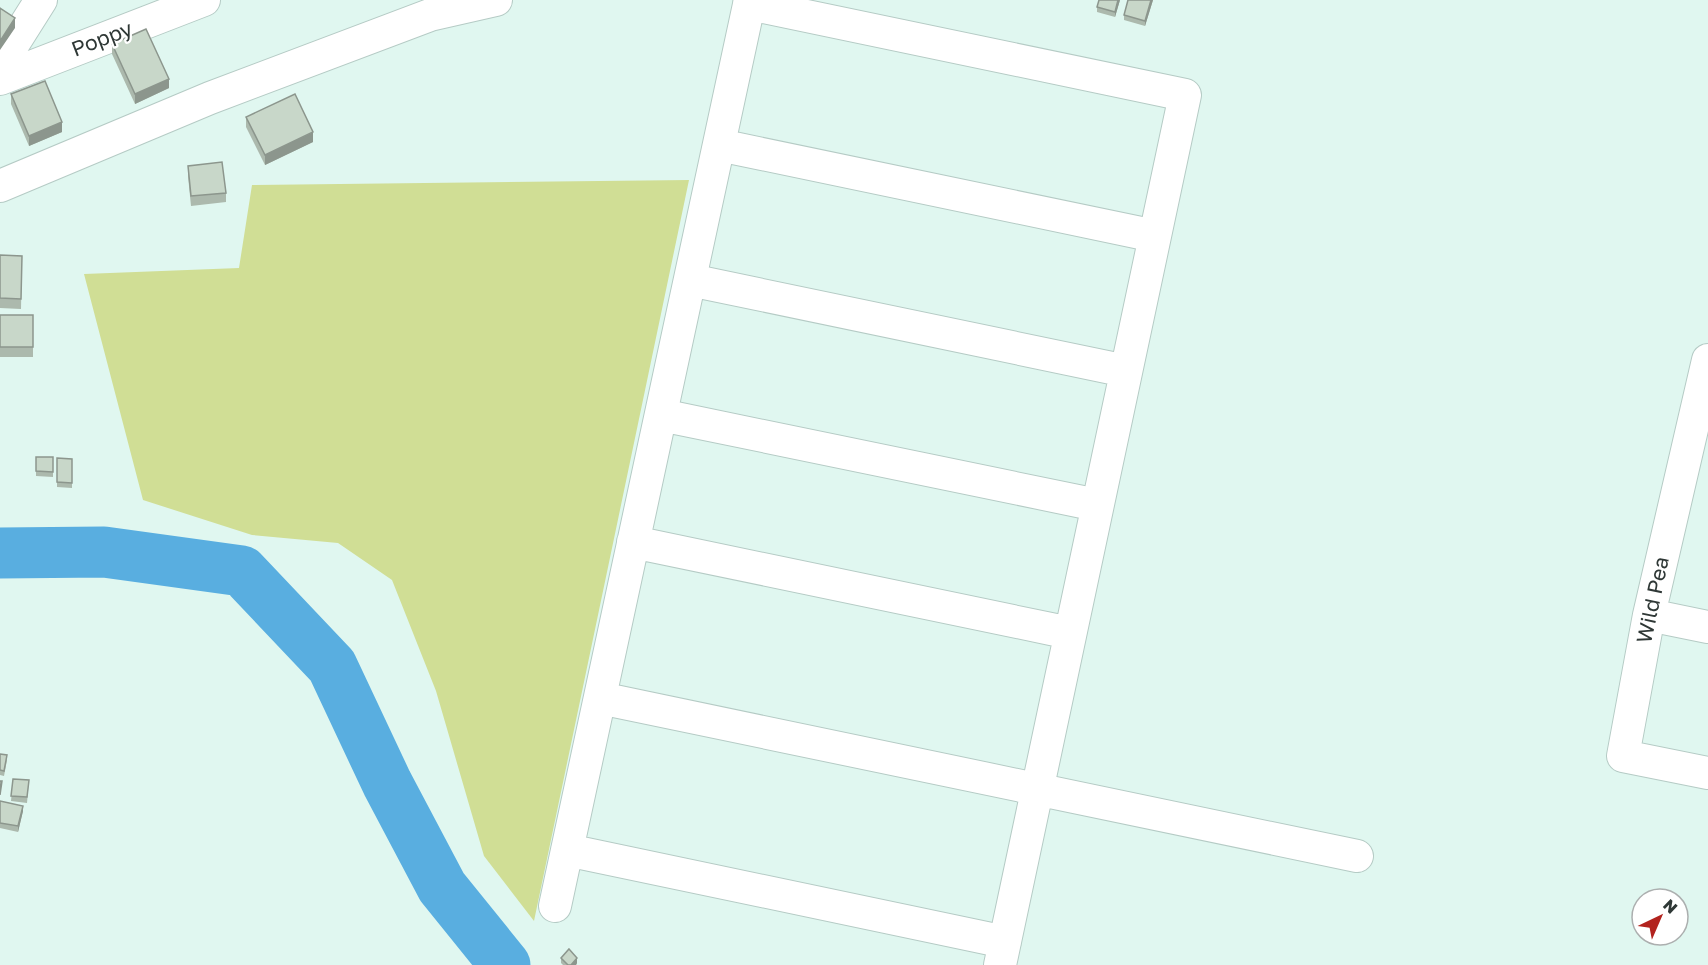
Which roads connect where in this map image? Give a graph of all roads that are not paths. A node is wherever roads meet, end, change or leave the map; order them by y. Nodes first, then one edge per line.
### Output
1 (41, 0) edge
2 (204, 0) edge
3 (496, 0) edge
4 (749, 2) edge
5 (0, 65) edge
6 (0, 79) edge
7 (718, 145) junction
8 (0, 186) edge
9 (1155, 236) junction
10 (690, 280) junction
11 (1708, 360) edge
12 (1126, 371) junction
13 (661, 415) junction
14 (1097, 505) junction
15 (633, 542) junction
16 (1649, 615) junction
17 (1708, 627) edge
18 (1070, 633) junction
19 (600, 698) junction
20 (1708, 773) edge
21 (1038, 789) junction
22 (567, 850) junction
23 (1357, 856) dead end
24 (555, 906) dead end
25 (1002, 953) edge

1 - 5 street
2 - 6 street, Poppy
3 - 8 street
4 - 7 street
4 - 9 street
7 - 9 street
7 - 10 street
9 - 12 street
10 - 12 street
10 - 13 street
11 - 16 street, Wild Pea
12 - 14 street
13 - 14 street
13 - 15 street
14 - 18 street
15 - 18 street
15 - 19 street
16 - 17 street
16 - 20 street, Wild Pea
18 - 21 street
19 - 21 street
19 - 22 street
21 - 23 street
21 - 25 street
22 - 24 street
22 - 25 street

